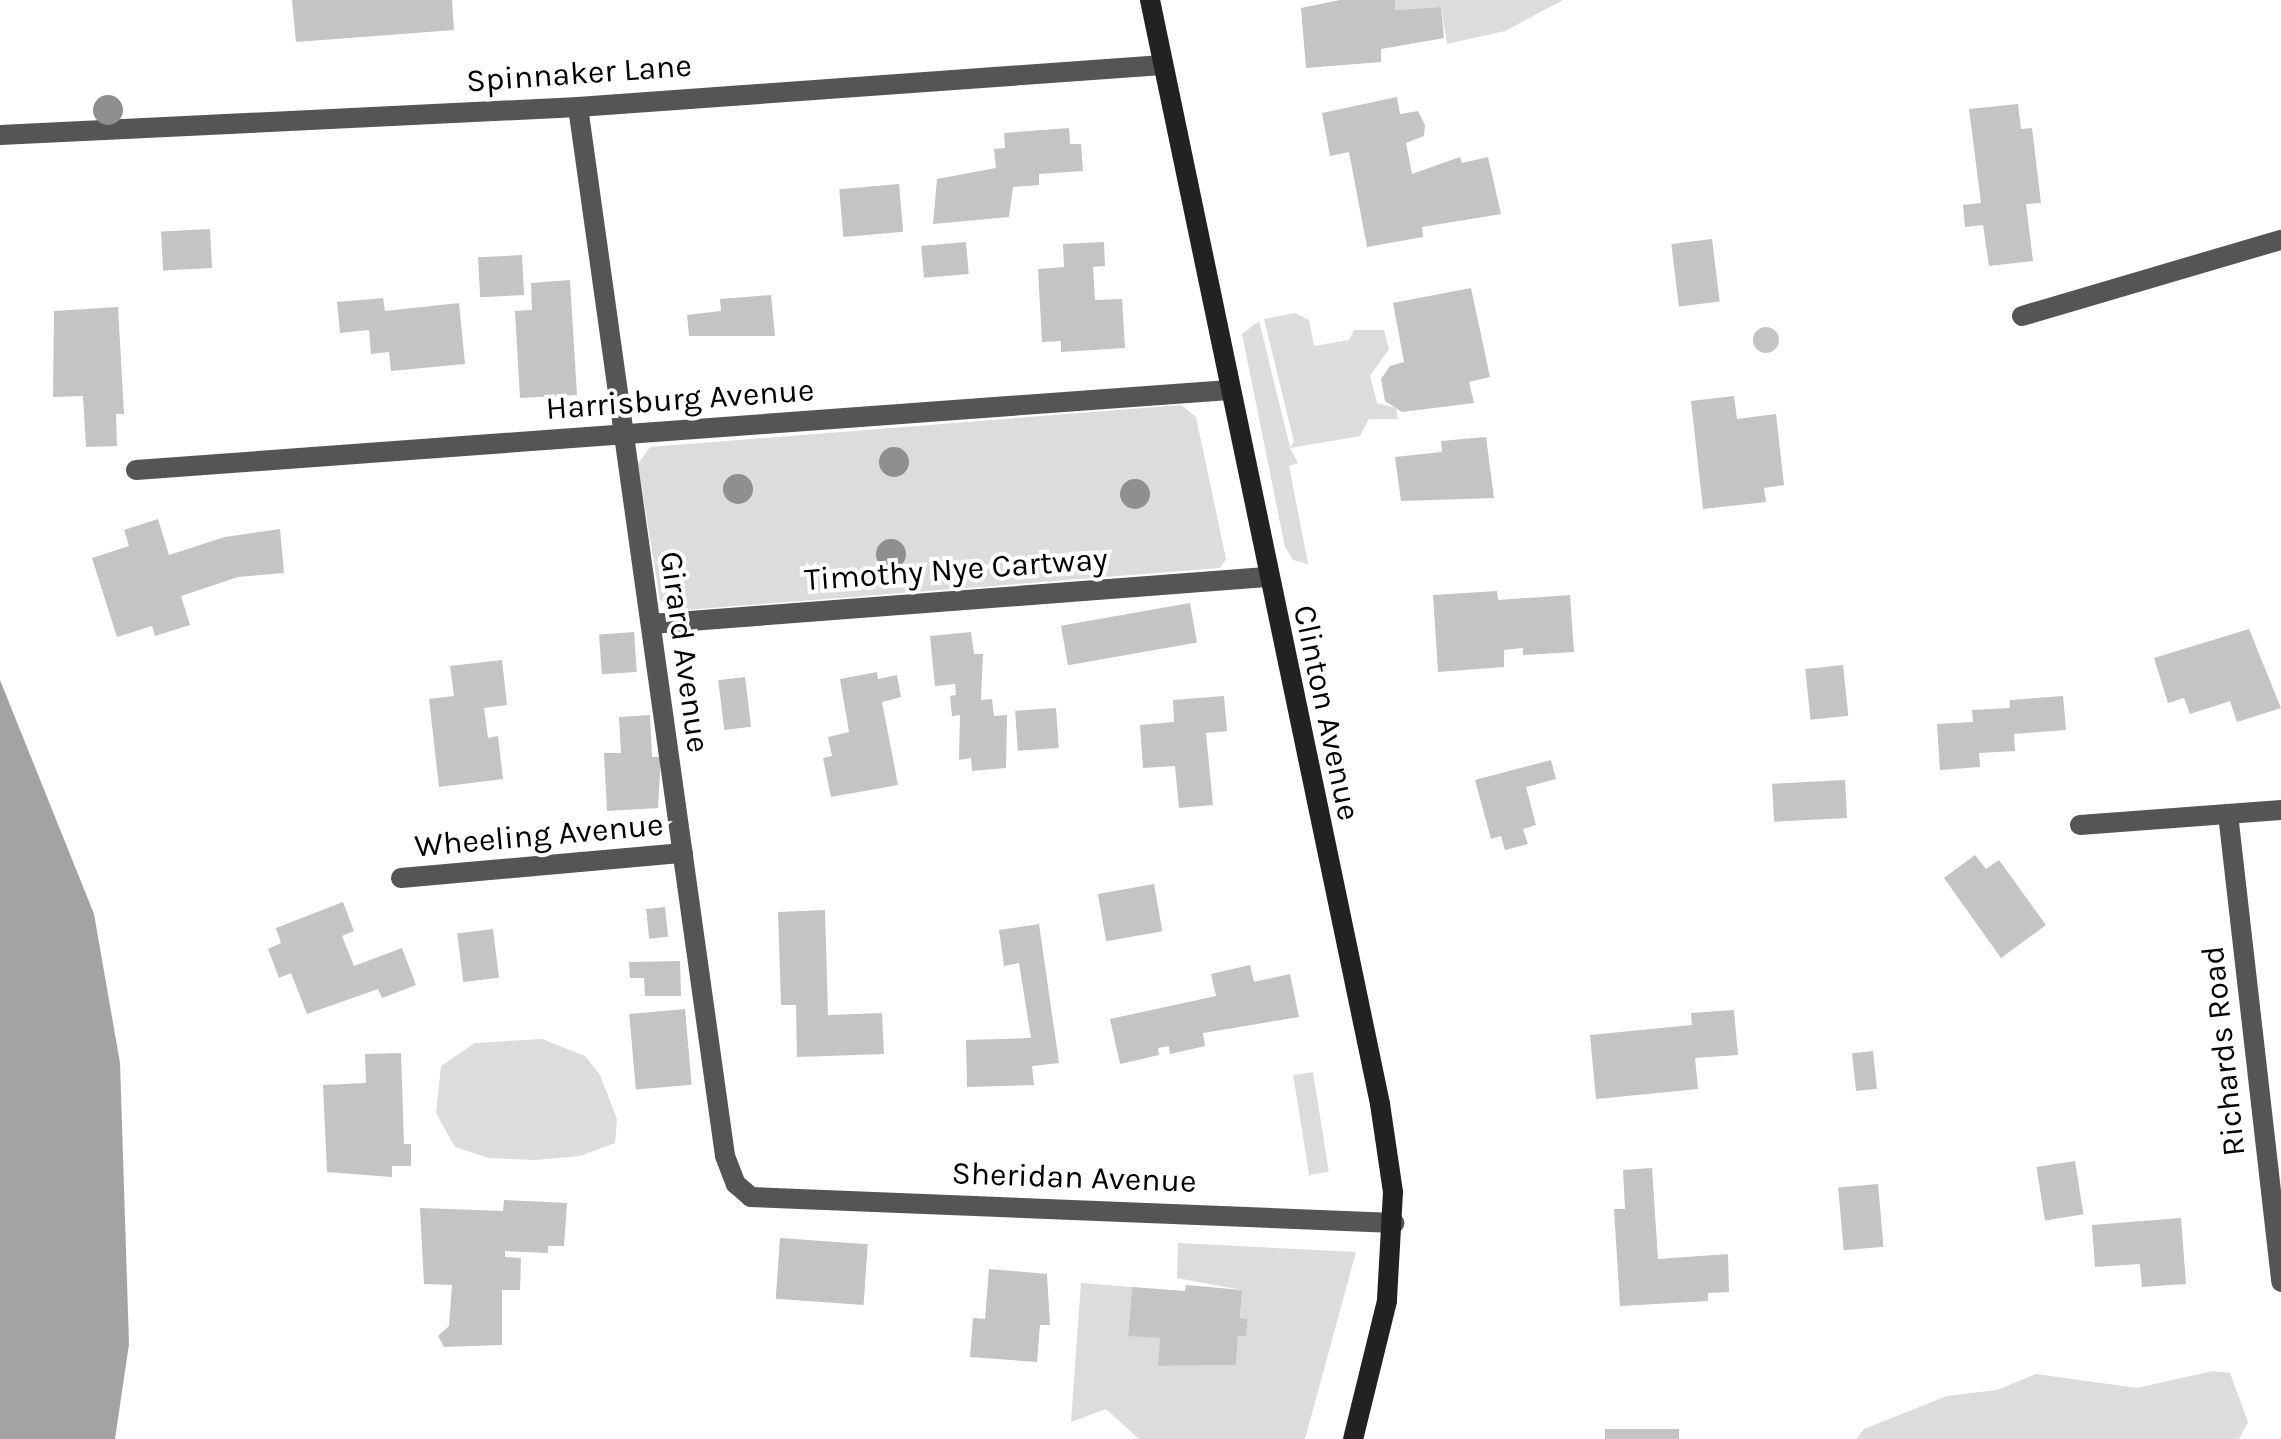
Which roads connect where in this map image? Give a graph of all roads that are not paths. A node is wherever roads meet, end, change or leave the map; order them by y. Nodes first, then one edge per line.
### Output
1 (1150, 0) edge
2 (1162, 65) junction
3 (578, 107) junction
4 (0, 135) edge
5 (2281, 240) edge
6 (2022, 316) dead end
7 (1229, 390) junction
8 (621, 434) junction
9 (136, 470) dead end
10 (1266, 577) junction
11 (650, 624) junction
12 (2281, 810) edge
13 (2228, 814) junction
14 (2080, 825) dead end
15 (683, 853) junction
16 (401, 878) dead end
17 (751, 1197) joint
18 (1394, 1223) junction
19 (2281, 1282) edge
20 (1353, 1439) edge

1 - 2 street, Clinton Avenue
2 - 3 street, Spinnaker Lane
2 - 7 street, Clinton Avenue
3 - 4 street, Spinnaker Lane
3 - 8 street, Girard Avenue
5 - 6 street
7 - 8 street, Harrisburg Avenue
7 - 10 street, Clinton Avenue
8 - 9 street, Harrisburg Avenue
8 - 11 street, Girard Avenue
10 - 11 street, Timothy Nye Cartway
10 - 18 street, Clinton Avenue
11 - 15 street, Girard Avenue
12 - 13 street
13 - 14 street
13 - 19 street, Richards Road
15 - 16 street, Wheeling Avenue
15 - 17 street, Girard Avenue
17 - 18 street, Sheridan Avenue
18 - 20 street, Clinton Avenue

